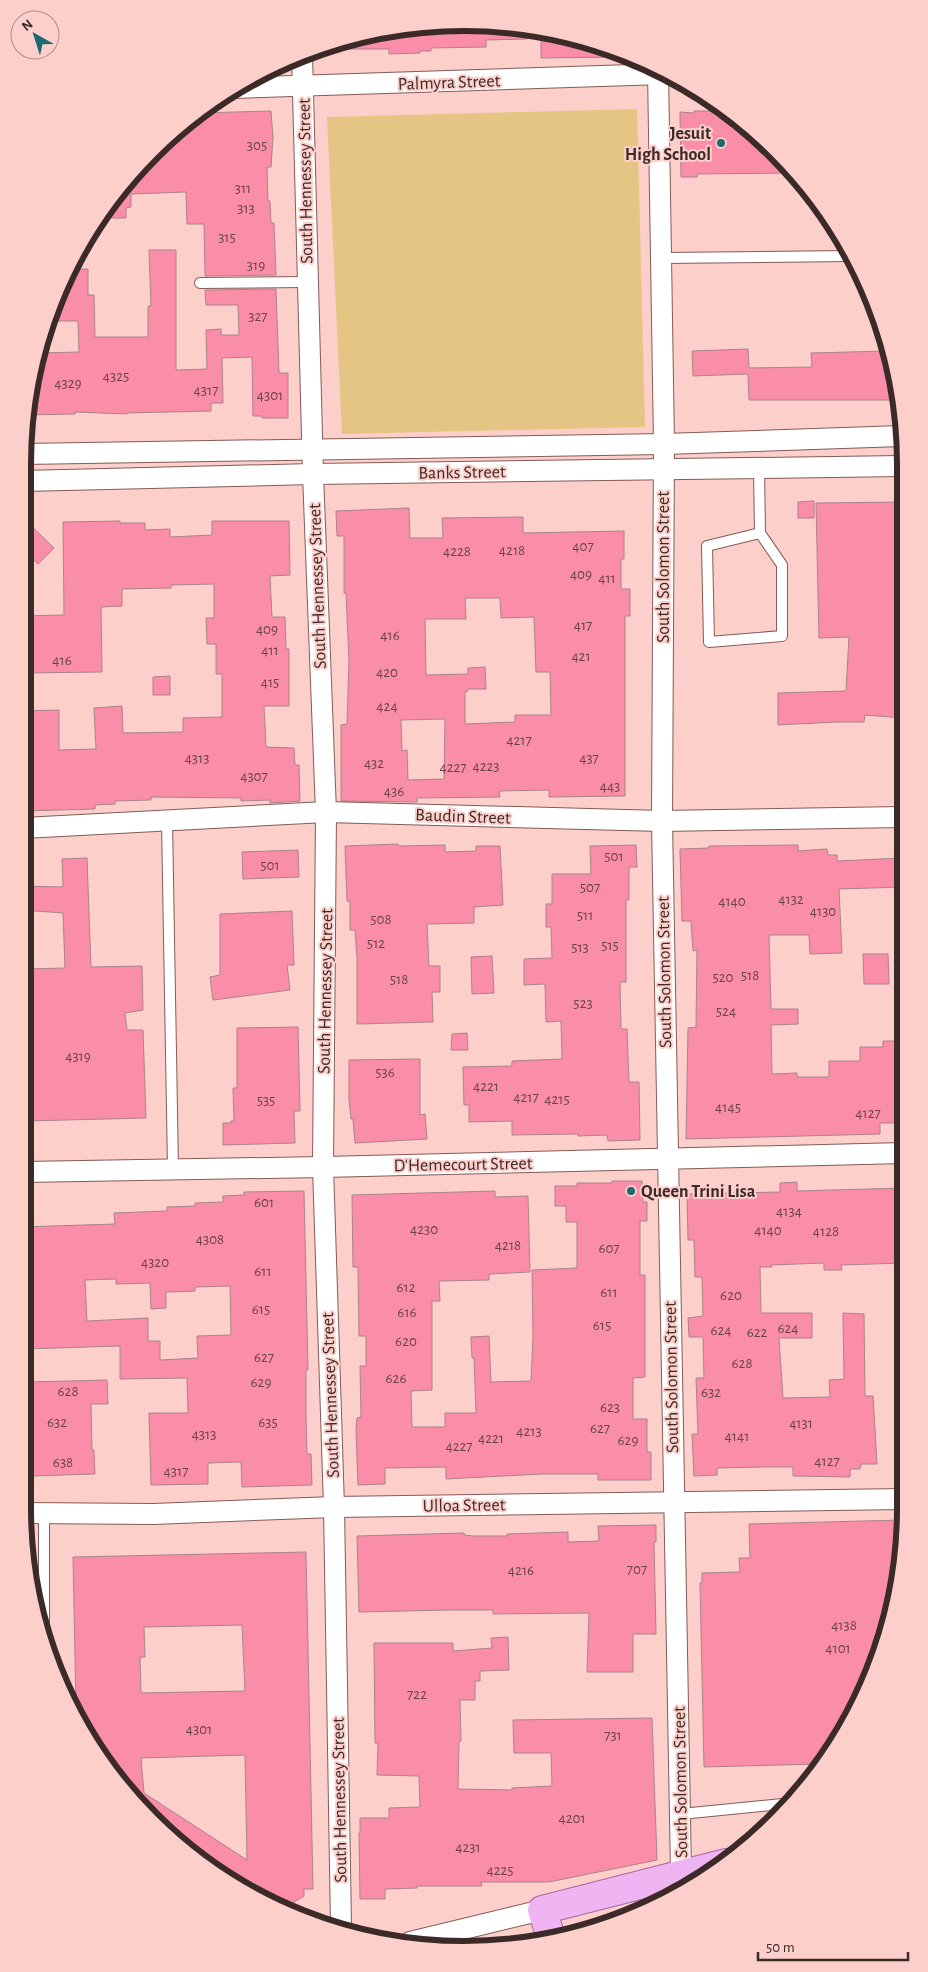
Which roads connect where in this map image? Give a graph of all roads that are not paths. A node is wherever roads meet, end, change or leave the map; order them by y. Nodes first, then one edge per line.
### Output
1 (302, 62) edge
2 (648, 73) edge
3 (660, 79) edge
4 (303, 87) junction
5 (250, 88) edge
6 (843, 256) edge
7 (661, 258) junction
8 (308, 282) junction
9 (200, 283) dead end
10 (896, 436) edge
11 (664, 444) junction
12 (312, 450) junction
13 (31, 454) edge
14 (897, 466) edge
15 (759, 468) junction
16 (664, 469) junction
17 (313, 474) junction
18 (31, 481) edge
19 (760, 533) junction
20 (326, 812) junction
21 (897, 817) edge
22 (167, 821) junction
23 (662, 821) junction
24 (31, 828) edge
25 (897, 1153) edge
26 (667, 1159) junction
27 (323, 1167) junction
28 (173, 1170) junction
29 (31, 1172) edge
30 (897, 1499) edge
31 (674, 1503) junction
32 (334, 1506) junction
33 (31, 1513) edge
34 (44, 1513) junction
35 (44, 1611) edge
36 (780, 1803) edge
37 (681, 1814) junction
38 (704, 1868) edge
39 (681, 1873) junction
40 (542, 1910) junction
41 (341, 1923) edge
42 (549, 1932) edge
43 (424, 1939) edge

1 - 4 street, South Hennessey Street
2 - 4 street, Palmyra Street
3 - 7 street, South Solomon Street
4 - 5 street, Palmyra Street
4 - 8 street, South Hennessey Street
6 - 7 lane
7 - 11 street, South Solomon Street
8 - 9 lane
8 - 12 street, South Hennessey Street
10 - 11 street, Banks Street
11 - 12 street, Banks Street
11 - 16 street, South Solomon Street
12 - 13 street, Banks Street
12 - 17 street, South Hennessey Street
14 - 15 street, Banks Street
15 - 16 street, Banks Street
15 - 19 lane
16 - 17 street, Banks Street
16 - 23 street, South Solomon Street
17 - 18 street, Banks Street
17 - 20 street, South Hennessey Street
19 - 19 lane
20 - 22 street, Baudin Street
20 - 23 street, Baudin Street
20 - 27 street, South Hennessey Street
21 - 23 street, Baudin Street
22 - 24 street, Baudin Street
22 - 28 lane
23 - 26 street, South Solomon Street
25 - 26 street, D'Hemecourt Street
26 - 27 street, D'Hemecourt Street
26 - 31 street, South Solomon Street
27 - 28 street, D'Hemecourt Street
27 - 32 street, South Hennessey Street
28 - 29 street, D'Hemecourt Street
30 - 31 street, Ulloa Street
31 - 32 street, Ulloa Street
31 - 37 street, South Solomon Street
32 - 34 street, Ulloa Street
32 - 41 street, South Hennessey Street
33 - 34 street, Ulloa Street
34 - 35 lane
36 - 37 lane
37 - 39 street, South Solomon Street
38 - 39 main road
39 - 40 main road
40 - 42 main road
40 - 43 street

